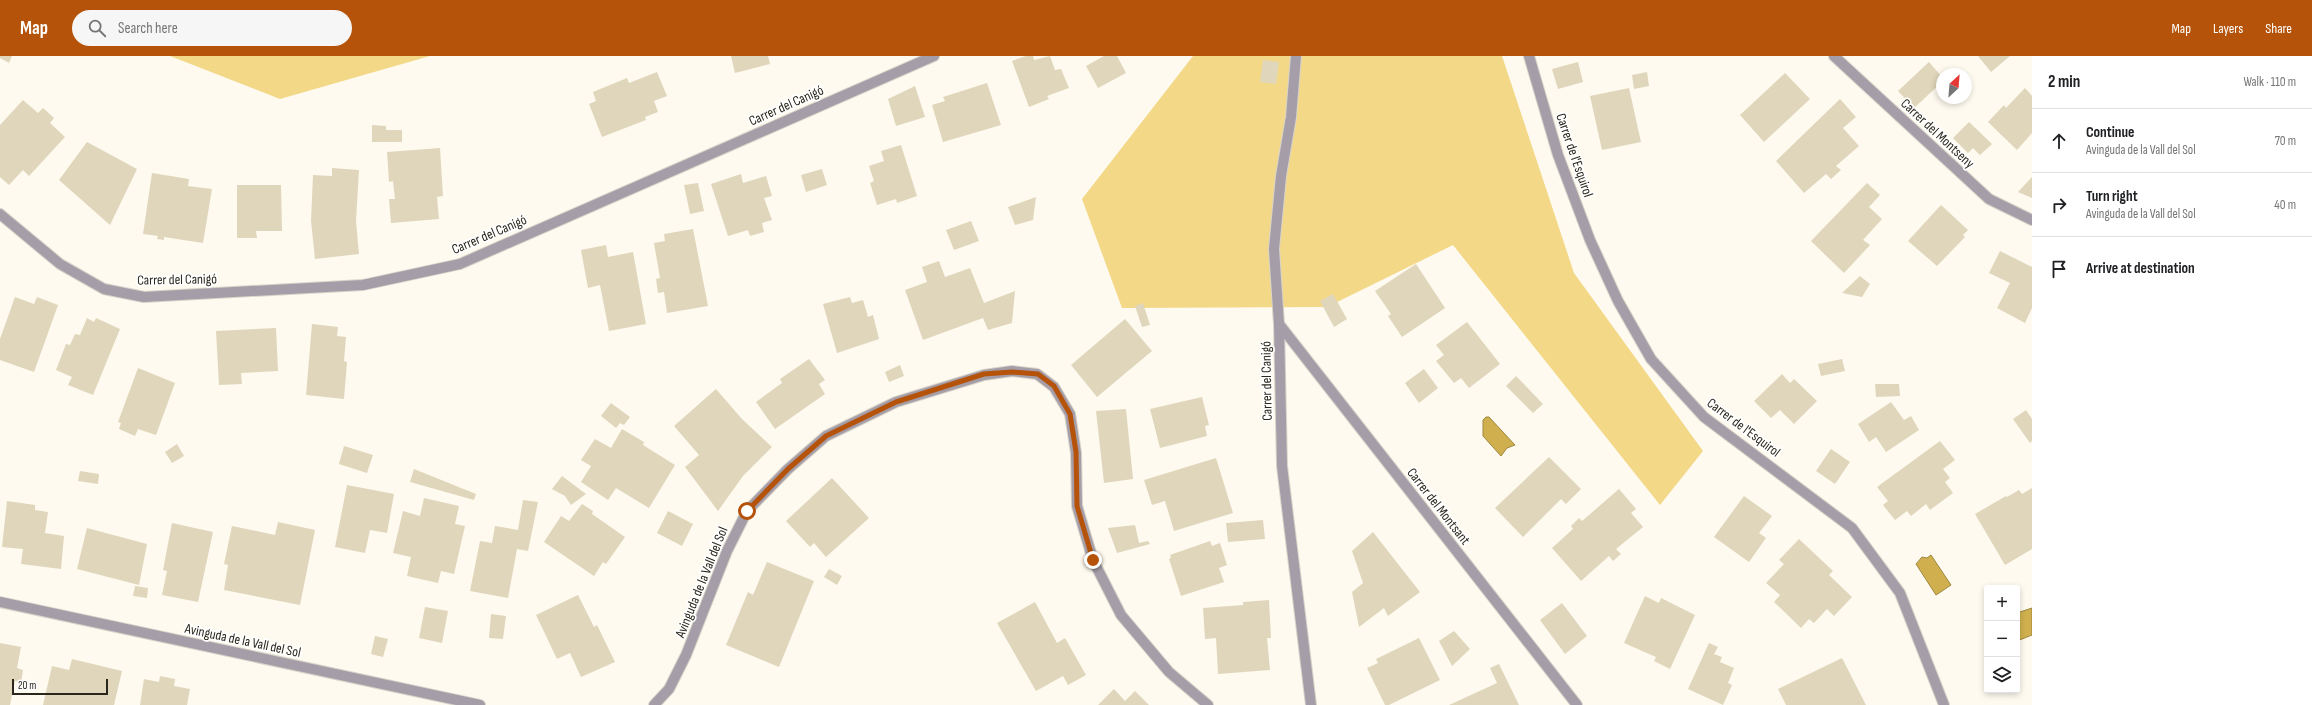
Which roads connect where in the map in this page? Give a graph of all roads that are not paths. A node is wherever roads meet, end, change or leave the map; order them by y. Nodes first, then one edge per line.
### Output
1 (934, 56) edge
2 (1296, 56) edge
3 (1529, 56) edge
4 (1834, 56) edge
5 (0, 214) edge
6 (2032, 220) edge
7 (1279, 324) junction
8 (0, 602) edge
9 (480, 705) edge
10 (654, 705) edge
11 (1208, 705) edge
12 (1311, 705) edge
13 (1577, 705) edge
14 (1944, 705) edge

1 - 5 street, Carrer del Canigó
2 - 7 street, Carrer del Canigó
3 - 14 street, Carrer de l'Esquirol
4 - 6 street, Carrer del Montseny
7 - 12 street, Carrer del Canigó
7 - 13 street, Carrer del Montsant
8 - 9 street, Avinguda de la Vall del Sol
10 - 11 street, Avinguda de la Vall del Sol

